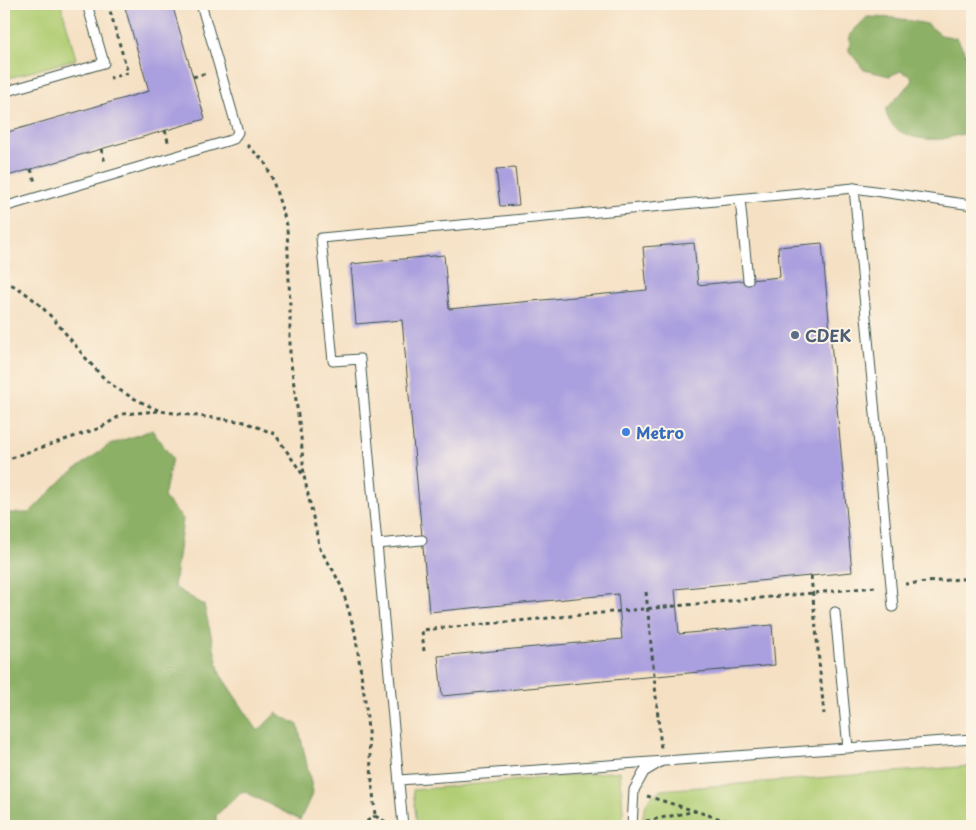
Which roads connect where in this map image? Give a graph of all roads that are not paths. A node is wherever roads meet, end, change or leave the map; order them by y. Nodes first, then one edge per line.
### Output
1 (87, 4) edge
2 (201, 4) edge
3 (4, 92) edge
4 (854, 188) junction
5 (740, 198) junction
6 (972, 205) edge
7 (4, 206) edge
8 (748, 280) dead end
9 (422, 540) dead end
10 (377, 544) junction
11 (893, 607) dead end
12 (836, 612) dead end
13 (972, 739) edge
14 (848, 748) junction
15 (662, 761) junction
16 (399, 780) junction
17 (403, 826) edge
18 (632, 826) edge

1 - 3 lane
2 - 7 lane
4 - 5 lane
4 - 6 lane
4 - 11 lane
5 - 8 lane
5 - 10 lane
9 - 10 lane
10 - 16 lane
12 - 14 lane
13 - 14 lane
14 - 15 lane
15 - 16 lane
15 - 18 lane
16 - 17 lane

